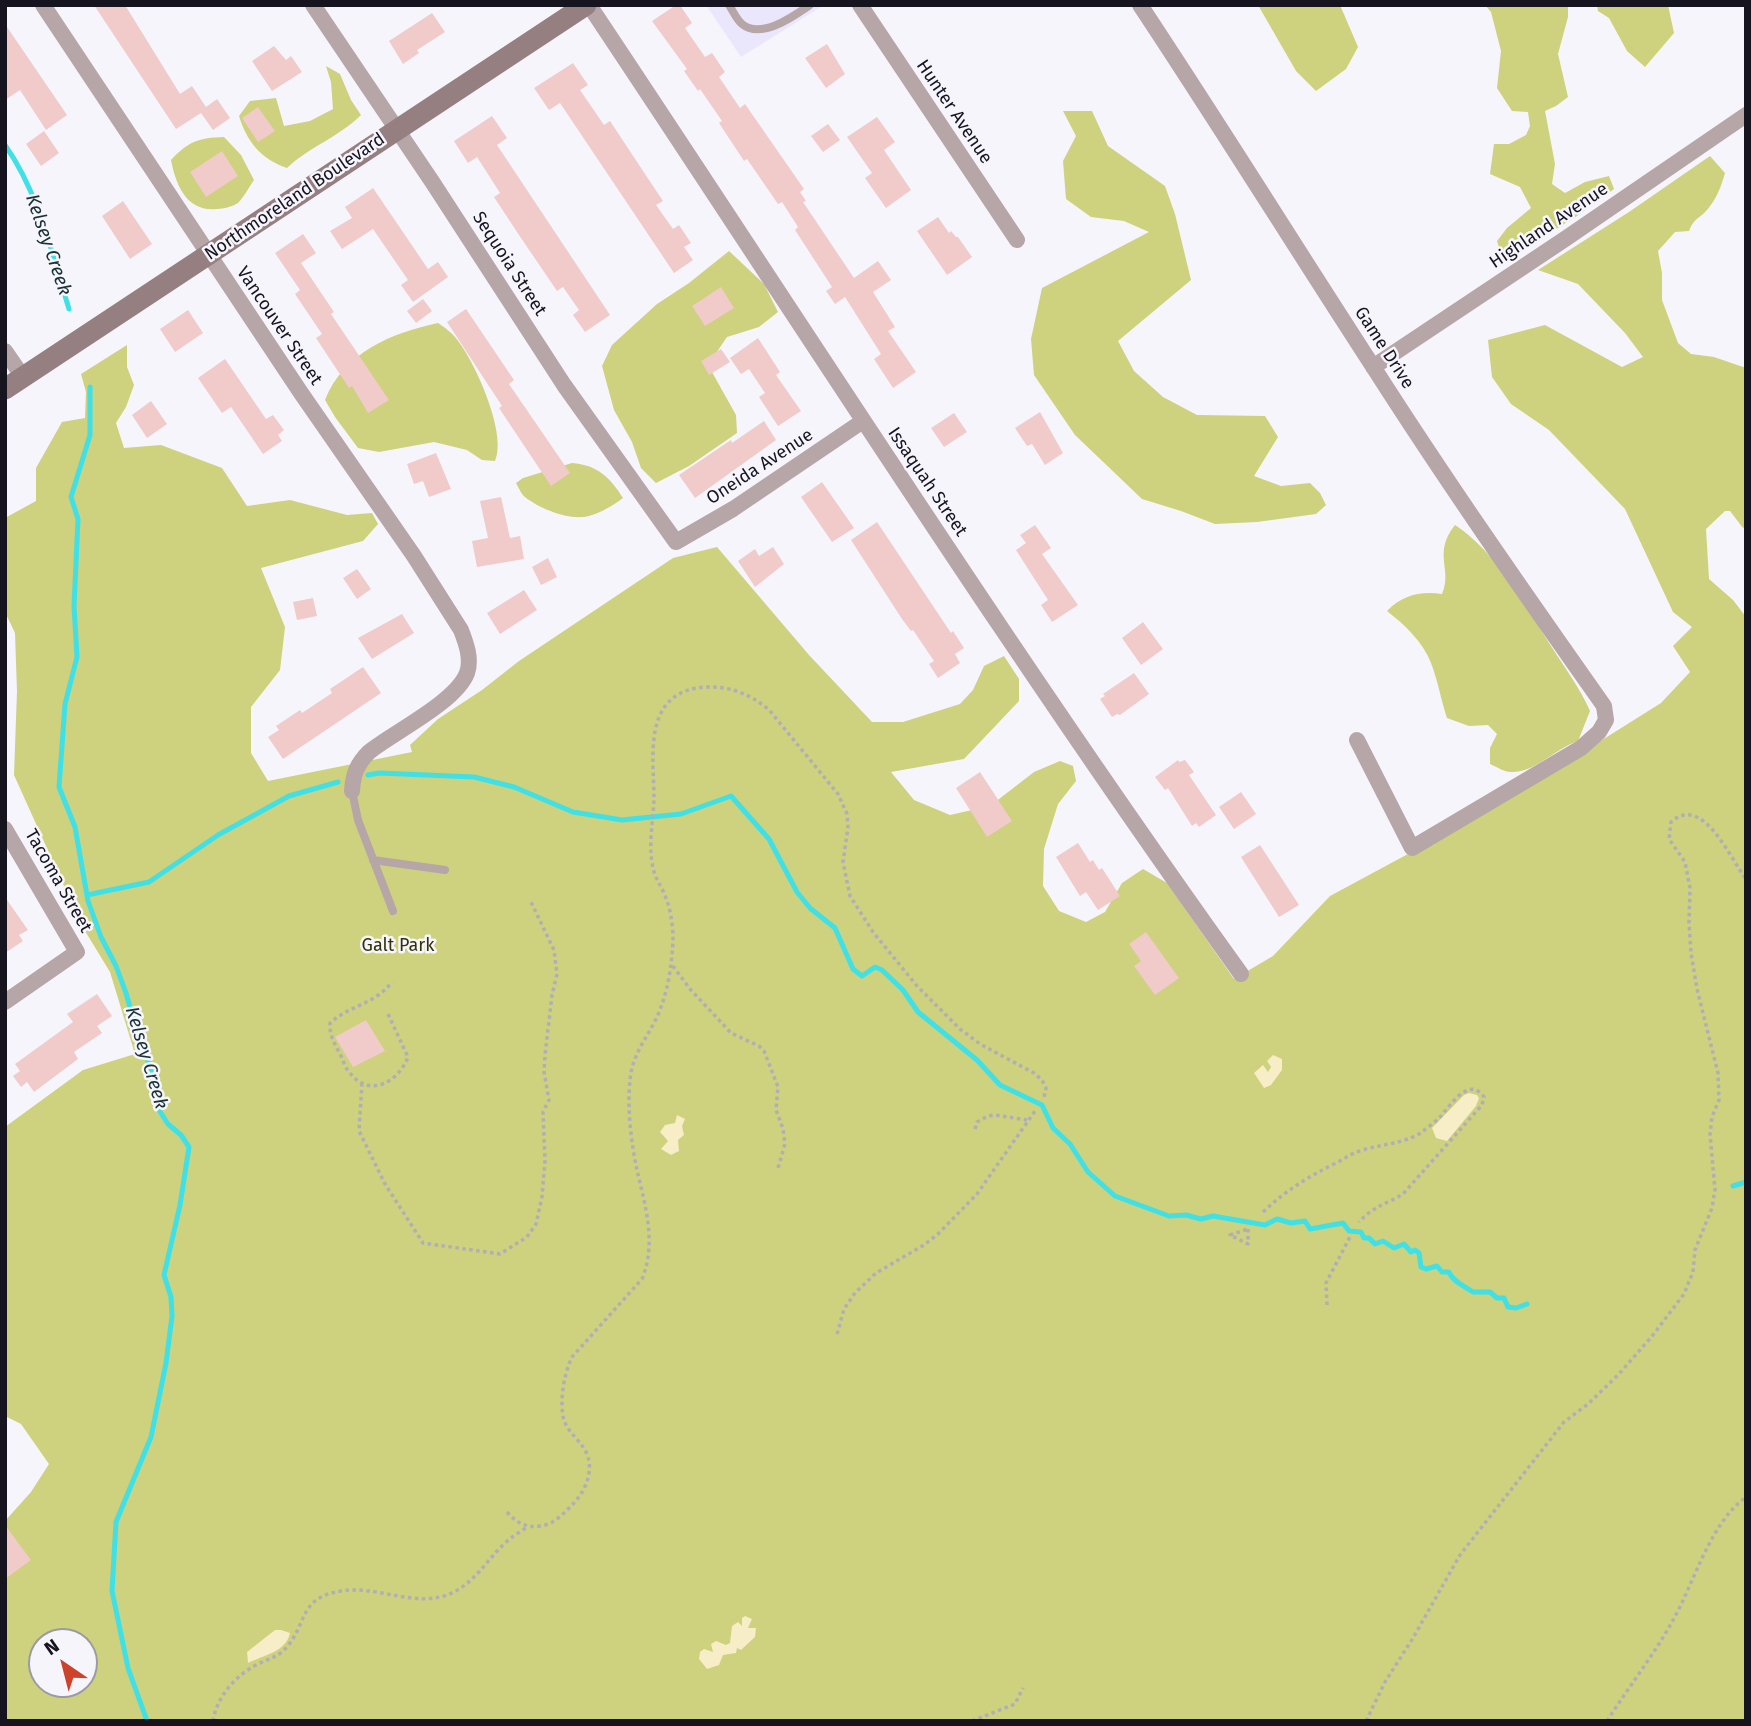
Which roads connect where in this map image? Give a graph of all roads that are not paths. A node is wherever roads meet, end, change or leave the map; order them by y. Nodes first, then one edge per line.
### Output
1 (43, 5) edge
2 (313, 5) edge
3 (588, 5) edge
4 (729, 5) edge
5 (810, 5) edge
6 (860, 5) edge
7 (1140, 5) edge
8 (1746, 115) edge
9 (396, 130) junction
10 (1017, 240) dead end
11 (209, 255) junction
12 (5, 351) edge
13 (1373, 367) junction
14 (14, 383) edge
15 (863, 421) junction
16 (677, 542) joint
17 (1357, 740) dead end
18 (352, 791) joint
19 (5, 829) edge
20 (373, 860) junction
21 (445, 870) dead end
22 (393, 911) dead end
23 (1241, 974) dead end
24 (5, 1002) edge

1 - 11 street, Vancouver Street
2 - 9 street, Sequoia Street
3 - 9 street, Northmoreland Boulevard
3 - 15 street, Issaquah Street
4 - 5 lane
6 - 10 street, Hunter Avenue
7 - 13 street, Game Drive
8 - 13 street, Highland Avenue
9 - 11 street, Northmoreland Boulevard
9 - 16 street, Sequoia Street
11 - 14 street, Northmoreland Boulevard
11 - 18 street, Vancouver Street
12 - 14 street
13 - 17 street, Game Drive
15 - 16 street, Oneida Avenue
15 - 23 street, Issaquah Street
18 - 20 lane
19 - 24 street, Tacoma Street
20 - 21 lane
20 - 22 lane

